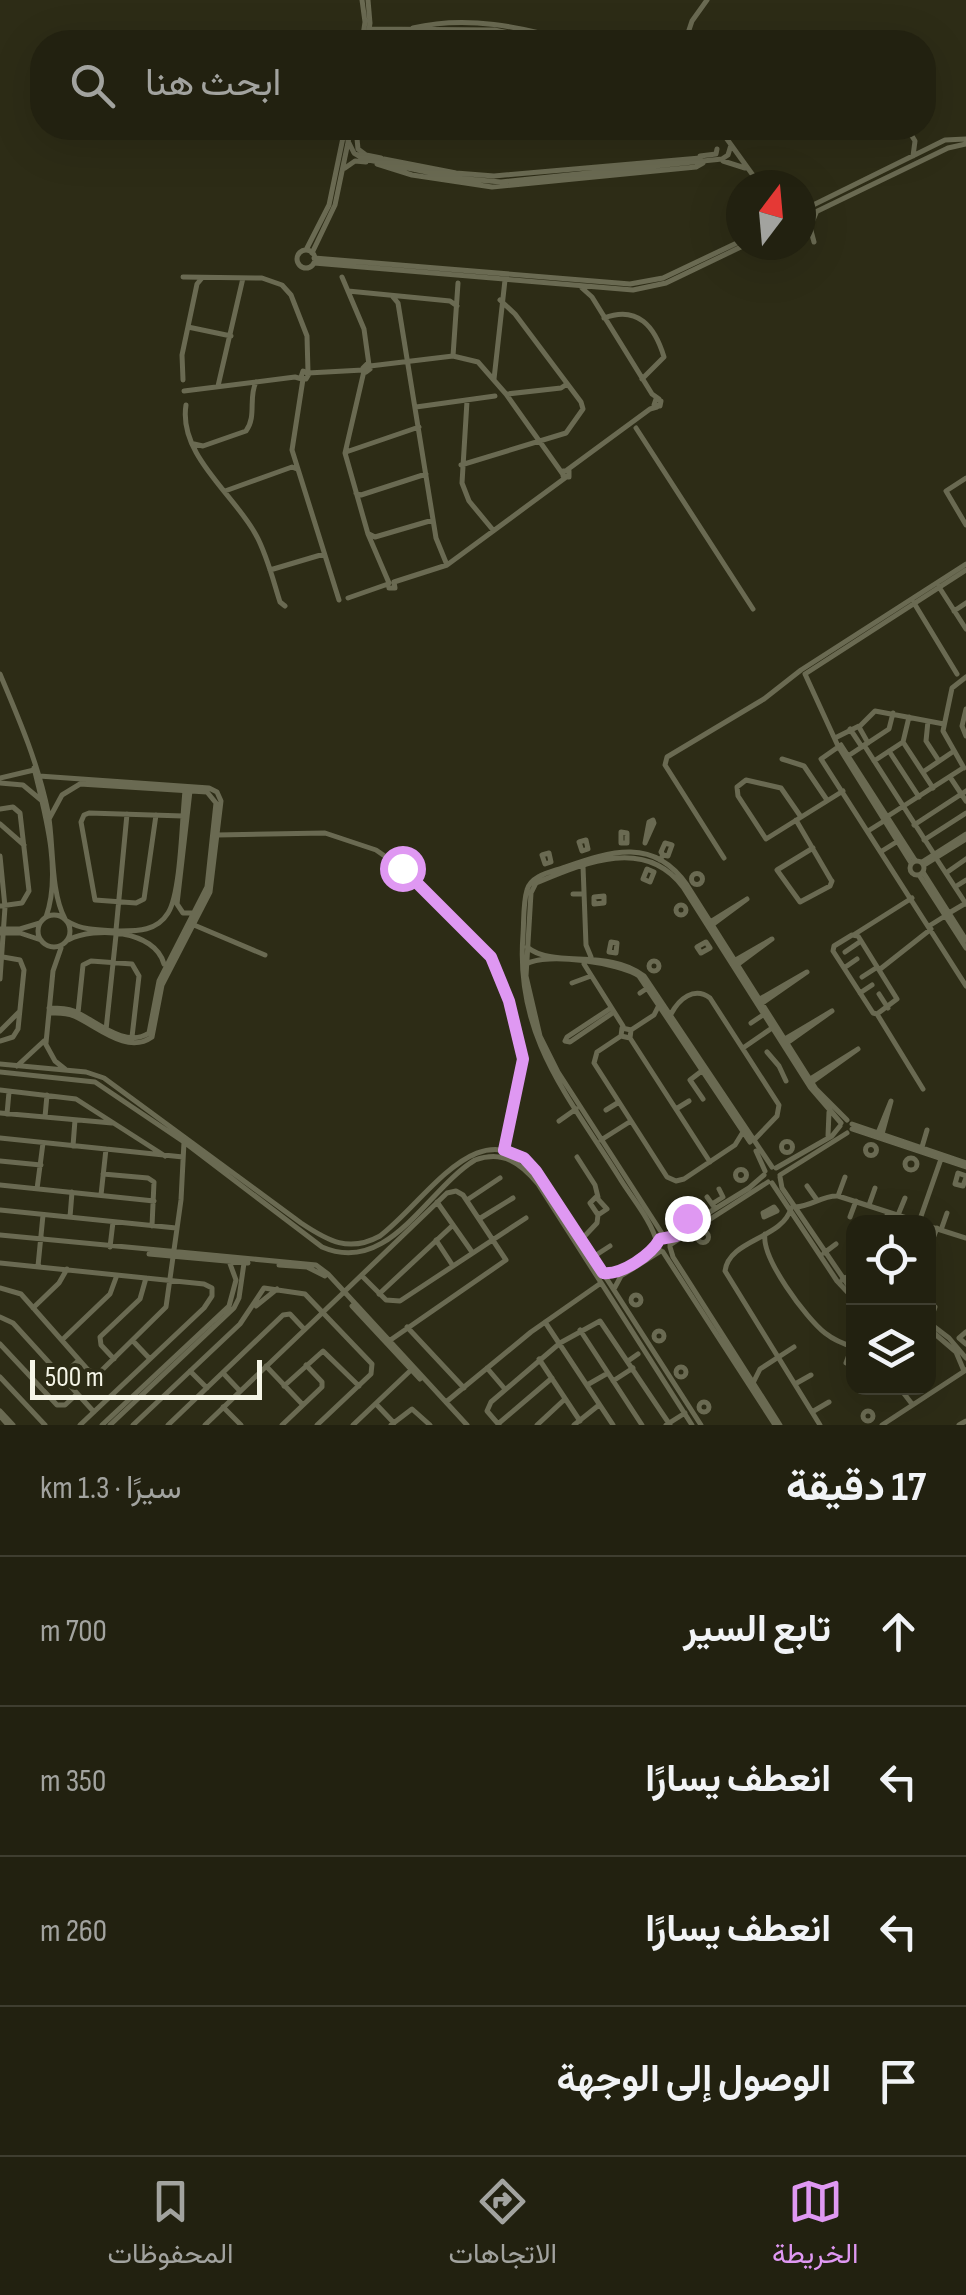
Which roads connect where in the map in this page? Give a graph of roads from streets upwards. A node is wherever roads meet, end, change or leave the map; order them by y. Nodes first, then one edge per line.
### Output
1 (365, 0) edge
2 (707, 0) edge
3 (368, 25) junction
4 (417, 27) junction
5 (405, 29) junction
6 (368, 30) edge
7 (382, 30) edge
8 (399, 30) edge
9 (419, 30) edge
10 (429, 30) edge
11 (530, 30) edge
12 (689, 30) edge
13 (348, 140) edge
14 (354, 140) edge
15 (728, 140) edge
16 (914, 140) edge
17 (348, 141) joint
18 (966, 142) edge
19 (954, 143) junction
20 (732, 145) junction
21 (718, 149) dead end
22 (354, 153) junction
23 (912, 156) junction
24 (729, 158) junction
25 (698, 161) junction
26 (352, 162) junction
27 (380, 162) junction
28 (748, 169) joint
29 (342, 170) junction
30 (622, 170) junction
31 (469, 180) junction
32 (335, 194) junction
33 (816, 204) edge
34 (819, 209) junction
35 (816, 211) edge
36 (816, 214) edge
37 (726, 251) edge
38 (312, 256) junction
39 (183, 277) dead end
40 (342, 277) dead end
41 (244, 278) junction
42 (197, 280) junction
43 (501, 282) junction
44 (458, 283) dead end
45 (656, 284) junction
46 (580, 286) junction
47 (600, 288) junction
48 (348, 291) junction
49 (357, 293) junction
50 (592, 297) junction
51 (352, 300) junction
52 (401, 300) junction
53 (500, 300) junction
54 (453, 304) junction
55 (510, 308) junction
56 (499, 312) junction
57 (604, 318) junction
58 (188, 326) junction
59 (231, 336) junction
60 (453, 356) junction
61 (409, 362) junction
62 (496, 365) junction
63 (366, 368) junction
64 (487, 370) junction
65 (304, 376) junction
66 (494, 378) junction
67 (642, 379) junction
68 (183, 380) dead end
69 (222, 383) junction
70 (252, 384) junction
71 (567, 384) junction
72 (184, 391) dead end
73 (495, 396) dead end
74 (511, 396) junction
75 (466, 401) junction
76 (186, 405) dead end
77 (416, 407) junction
78 (636, 428) dead end
79 (417, 430) junction
80 (542, 442) junction
81 (193, 443) junction
82 (346, 443) junction
83 (202, 446) junction
84 (353, 448) junction
85 (198, 454) junction
86 (345, 454) junction
87 (461, 465) junction
88 (295, 466) junction
89 (565, 473) junction
90 (424, 477) junction
91 (966, 478) edge
92 (224, 491) junction
93 (358, 496) junction
94 (433, 520) junction
95 (966, 525) edge
96 (493, 530) junction
97 (372, 538) junction
98 (324, 554) junction
99 (447, 565) junction
100 (966, 567) edge
101 (270, 570) junction
102 (391, 584) junction
103 (939, 588) junction
104 (348, 598) dead end
105 (339, 600) dead end
106 (966, 603) edge
107 (914, 604) junction
108 (285, 606) dead end
109 (753, 609) dead end
110 (954, 610) junction
111 (966, 629) edge
112 (804, 671) junction
113 (0, 674) edge
114 (957, 674) dead end
115 (966, 677) edge
116 (1, 686) edge
117 (966, 709) edge
118 (893, 713) junction
119 (909, 717) junction
120 (928, 721) junction
121 (944, 724) junction
122 (860, 726) junction
123 (850, 729) junction
124 (966, 736) edge
125 (838, 742) junction
126 (903, 742) junction
127 (865, 745) junction
128 (954, 751) junction
129 (889, 752) junction
130 (848, 756) junction
131 (782, 759) dead end
132 (874, 761) junction
133 (939, 761) junction
134 (965, 767) edge
135 (923, 772) junction
136 (37, 773) junction
137 (950, 777) junction
138 (0, 780) edge
139 (933, 788) junction
140 (188, 791) junction
141 (842, 791) junction
142 (964, 793) edge
143 (918, 797) junction
144 (827, 800) junction
145 (966, 801) edge
146 (42, 802) junction
147 (902, 807) junction
148 (0, 809) edge
149 (966, 813) edge
150 (127, 814) junction
151 (156, 815) junction
152 (183, 816) junction
153 (799, 818) junction
154 (49, 819) junction
155 (886, 819) junction
156 (0, 824) edge
157 (914, 825) junction
158 (868, 830) junction
159 (217, 835) junction
160 (966, 836) edge
161 (924, 840) junction
162 (898, 841) junction
163 (645, 843) dead end
164 (24, 846) junction
165 (812, 848) junction
166 (586, 850) dead end
167 (882, 851) junction
168 (640, 854) junction
169 (0, 856) edge
170 (935, 856) junction
171 (724, 858) dead end
172 (588, 859) junction
173 (659, 859) junction
174 (966, 860) edge
175 (548, 864) dead end
176 (583, 866) junction
177 (919, 866) junction
178 (651, 871) dead end
179 (551, 872) junction
180 (946, 873) junction
181 (899, 879) junction
182 (966, 880) edge
183 (2, 883) edge
184 (955, 887) junction
185 (573, 894) dead end
186 (585, 898) junction
187 (912, 898) junction
188 (594, 900) dead end
189 (118, 903) junction
190 (693, 903) junction
191 (966, 903) edge
192 (2, 906) edge
193 (686, 908) dead end
194 (732, 910) dead end
195 (194, 912) junction
196 (947, 914) junction
197 (46, 917) junction
198 (66, 919) junction
199 (40, 923) junction
200 (711, 923) junction
201 (194, 924) junction
202 (930, 928) junction
203 (2, 931) edge
204 (116, 933) junction
205 (854, 934) junction
206 (41, 940) junction
207 (716, 940) junction
208 (966, 940) edge
209 (861, 941) junction
210 (65, 943) junction
211 (708, 945) dead end
212 (586, 946) junction
213 (527, 948) junction
214 (758, 948) dead end
215 (966, 948) edge
216 (845, 952) dead end
217 (264, 954) dead end
218 (574, 956) junction
219 (1, 957) edge
220 (540, 957) junction
221 (593, 959) junction
222 (858, 959) dead end
223 (581, 962) junction
224 (113, 963) junction
225 (736, 963) junction
226 (526, 964) junction
227 (600, 964) junction
228 (164, 968) junction
229 (844, 968) junction
230 (878, 968) junction
231 (592, 977) junction
232 (862, 977) dead end
233 (0, 979) edge
234 (793, 980) dead end
235 (572, 984) dead end
236 (872, 985) dead end
237 (966, 986) edge
238 (649, 987) junction
239 (749, 988) junction
240 (860, 993) junction
241 (640, 994) dead end
242 (879, 994) dead end
243 (679, 1001) junction
244 (661, 1002) junction
245 (760, 1002) junction
246 (888, 1008) junction
247 (20, 1010) junction
248 (49, 1010) junction
249 (612, 1010) junction
250 (78, 1013) junction
251 (877, 1014) junction
252 (654, 1015) junction
253 (670, 1015) junction
254 (764, 1015) junction
255 (819, 1019) dead end
256 (752, 1023) dead end
257 (676, 1025) junction
258 (772, 1028) junction
259 (106, 1030) junction
260 (0, 1031) edge
261 (628, 1035) junction
262 (132, 1037) junction
263 (0, 1041) edge
264 (786, 1041) junction
265 (46, 1043) junction
266 (742, 1048) junction
267 (767, 1052) dead end
268 (642, 1057) junction
269 (792, 1058) junction
270 (846, 1058) dead end
271 (634, 1062) dead end
272 (18, 1066) junction
273 (779, 1066) junction
274 (0, 1068) edge
275 (703, 1070) junction
276 (68, 1071) junction
277 (808, 1078) junction
278 (786, 1081) dead end
279 (0, 1090) edge
280 (9, 1090) junction
281 (924, 1090) dead end
282 (47, 1094) junction
283 (667, 1096) junction
284 (703, 1099) dead end
285 (573, 1100) junction
286 (659, 1101) dead end
287 (688, 1101) dead end
288 (132, 1102) junction
289 (618, 1102) junction
290 (576, 1109) junction
291 (676, 1109) junction
292 (828, 1109) junction
293 (606, 1110) dead end
294 (888, 1110) dead end
295 (3, 1114) edge
296 (637, 1114) dead end
297 (46, 1117) junction
298 (75, 1120) junction
299 (630, 1120) junction
300 (559, 1121) dead end
301 (115, 1123) junction
302 (847, 1126) junction
303 (763, 1127) junction
304 (927, 1130) dead end
305 (745, 1131) junction
306 (879, 1134) junction
307 (0, 1138) edge
308 (601, 1140) junction
309 (826, 1140) junction
310 (184, 1142) junction
311 (44, 1143) junction
312 (753, 1144) junction
313 (873, 1144) dead end
314 (735, 1145) junction
315 (72, 1146) junction
316 (106, 1149) junction
317 (919, 1149) junction
318 (504, 1150) junction
319 (664, 1155) dead end
320 (166, 1156) junction
321 (183, 1157) junction
322 (577, 1158) dead end
323 (914, 1158) dead end
324 (941, 1158) junction
325 (0, 1161) edge
326 (710, 1162) junction
327 (40, 1164) junction
328 (657, 1164) junction
329 (965, 1168) edge
330 (652, 1172) dead end
331 (103, 1174) junction
332 (772, 1175) junction
333 (845, 1177) dead end
334 (235, 1178) junction
335 (500, 1178) dead end
336 (744, 1179) dead end
337 (622, 1182) junction
338 (251, 1184) junction
339 (0, 1185) edge
340 (615, 1186) dead end
341 (807, 1186) dead end
342 (875, 1188) dead end
343 (37, 1189) junction
344 (720, 1189) dead end
345 (244, 1190) junction
346 (72, 1192) junction
347 (750, 1192) junction
348 (101, 1195) junction
349 (838, 1196) junction
350 (598, 1197) junction
351 (707, 1197) dead end
352 (513, 1198) dead end
353 (905, 1198) dead end
354 (467, 1200) junction
355 (154, 1201) junction
356 (817, 1201) junction
357 (856, 1201) junction
358 (437, 1202) junction
359 (791, 1205) junction
360 (869, 1205) junction
361 (809, 1206) junction
362 (714, 1207) junction
363 (777, 1208) dead end
364 (0, 1210) edge
365 (947, 1213) dead end
366 (893, 1214) junction
367 (42, 1215) junction
368 (598, 1215) junction
369 (851, 1215) edge
370 (896, 1215) edge
371 (921, 1215) edge
372 (70, 1217) junction
373 (526, 1218) dead end
374 (479, 1219) junction
375 (785, 1221) junction
376 (802, 1221) junction
377 (113, 1222) junction
378 (406, 1223) junction
379 (696, 1224) junction
380 (453, 1225) junction
381 (152, 1226) junction
382 (936, 1227) edge
383 (177, 1228) junction
384 (936, 1228) edge
385 (765, 1234) junction
386 (0, 1236) edge
387 (492, 1238) junction
388 (966, 1238) edge
389 (40, 1240) junction
390 (436, 1240) junction
391 (580, 1240) junction
392 (668, 1242) junction
393 (752, 1242) junction
394 (836, 1244) dead end
395 (610, 1246) dead end
396 (110, 1247) junction
397 (659, 1248) junction
398 (472, 1252) junction
399 (824, 1253) junction
400 (174, 1255) junction
401 (769, 1255) junction
402 (593, 1257) junction
403 (672, 1258) junction
404 (229, 1260) junction
405 (244, 1261) junction
406 (0, 1262) edge
407 (775, 1265) junction
408 (38, 1266) junction
409 (452, 1266) junction
410 (67, 1269) junction
411 (767, 1269) dead end
412 (603, 1273) junction
413 (118, 1274) junction
414 (696, 1275) dead end
415 (362, 1276) junction
416 (846, 1277) edge
417 (146, 1278) junction
418 (171, 1280) junction
419 (688, 1280) junction
420 (842, 1280) junction
421 (238, 1281) junction
422 (601, 1283) junction
423 (743, 1285) dead end
424 (846, 1285) edge
425 (0, 1288) edge
426 (846, 1288) edge
427 (614, 1289) junction
428 (736, 1290) junction
429 (343, 1293) junction
430 (380, 1294) junction
431 (796, 1299) junction
432 (632, 1303) dead end
433 (788, 1304) dead end
434 (33, 1308) junction
435 (625, 1308) junction
436 (322, 1312) junction
437 (0, 1317) edge
438 (765, 1320) dead end
439 (545, 1322) junction
440 (758, 1325) junction
441 (406, 1327) junction
442 (936, 1327) edge
443 (716, 1328) junction
444 (304, 1329) junction
445 (580, 1330) junction
446 (936, 1331) edge
447 (966, 1332) edge
448 (655, 1339) dead end
449 (62, 1340) junction
450 (722, 1340) junction
451 (133, 1341) junction
452 (389, 1341) junction
453 (560, 1343) junction
454 (648, 1343) junction
455 (961, 1343) edge
456 (0, 1344) edge
457 (846, 1344) edge
458 (714, 1345) dead end
459 (794, 1348) dead end
460 (638, 1354) dead end
461 (400, 1356) junction
462 (150, 1358) junction
463 (966, 1358) edge
464 (114, 1359) junction
465 (540, 1359) junction
466 (779, 1359) junction
467 (79, 1360) junction
468 (628, 1361) junction
469 (306, 1364) junction
470 (266, 1366) junction
471 (487, 1368) junction
472 (633, 1368) junction
473 (744, 1369) junction
474 (190, 1370) junction
475 (412, 1370) junction
476 (760, 1370) junction
477 (965, 1370) edge
478 (608, 1372) junction
479 (223, 1373) junction
480 (811, 1374) dead end
481 (61, 1376) junction
482 (1, 1378) edge
483 (552, 1378) junction
484 (613, 1381) junction
485 (753, 1383) junction
486 (795, 1384) junction
487 (587, 1385) junction
488 (284, 1386) junction
489 (359, 1386) junction
490 (936, 1386) edge
491 (207, 1388) junction
492 (464, 1388) junction
493 (504, 1388) junction
494 (240, 1391) junction
495 (77, 1394) junction
496 (905, 1395) edge
497 (922, 1395) edge
498 (566, 1399) junction
499 (446, 1402) junction
500 (829, 1402) dead end
501 (376, 1404) junction
502 (912, 1404) junction
503 (303, 1405) junction
504 (600, 1405) junction
505 (223, 1407) junction
506 (94, 1412) junction
507 (812, 1412) junction
508 (685, 1413) junction
509 (0, 1414) edge
510 (116, 1416) junction
511 (966, 1421) edge
512 (577, 1423) edge
513 (777, 1423) edge
514 (393, 1424) edge
515 (499, 1424) edge
516 (668, 1424) edge
517 (9, 1425) edge
518 (45, 1425) edge
519 (80, 1425) edge
520 (102, 1425) edge
521 (110, 1425) edge
522 (133, 1425) edge
523 (168, 1425) edge
524 (205, 1425) edge
525 (241, 1425) edge
526 (282, 1425) edge
527 (318, 1425) edge
528 (353, 1425) edge
529 (430, 1425) edge
530 (465, 1425) edge
531 (536, 1425) edge
532 (613, 1425) edge
533 (642, 1425) edge
534 (692, 1425) edge
535 (701, 1425) edge
536 (820, 1425) edge
537 (882, 1425) edge
538 (960, 1425) edge

1 - 3 street
2 - 12 street
3 - 6 street
3 - 7 street
4 - 5 street
4 - 10 street
4 - 11 street
5 - 8 street
5 - 9 street
13 - 32 street
14 - 27 street
15 - 20 street
16 - 23 street
17 - 22 street
17 - 29 street
18 - 19 street
19 - 23 street
19 - 34 street
20 - 24 street
20 - 28 street
21 - 25 street
22 - 26 street
22 - 27 street
23 - 33 street
24 - 25 street
24 - 28 street
25 - 30 street
25 - 30 street
26 - 27 street
26 - 29 street
27 - 31 street
27 - 31 street
29 - 32 street
30 - 31 street
32 - 38 street
34 - 35 street
34 - 36 street
37 - 45 street
38 - 43 street
38 - 45 street
39 - 42 street
40 - 48 street
41 - 42 street
41 - 59 street
41 - 65 street
42 - 58 street
43 - 46 street
43 - 53 street
44 - 54 street
45 - 47 street
46 - 47 street
46 - 50 street
47 - 50 street
48 - 49 street
48 - 51 street
49 - 51 street
49 - 52 street
50 - 57 street
51 - 63 street
52 - 54 street
52 - 61 street
53 - 55 street
53 - 56 street
54 - 60 street
55 - 56 street
55 - 71 street
56 - 62 street
57 - 67 street
57 - 67 street
58 - 59 street
58 - 68 street
59 - 69 street
60 - 61 street
60 - 64 street
61 - 63 street
61 - 77 street
62 - 64 street
62 - 66 street
63 - 65 street
63 - 82 street
64 - 66 street
65 - 70 street
65 - 88 street
66 - 74 street
67 - 89 street
69 - 70 street
69 - 72 street
70 - 83 street
71 - 74 street
71 - 80 street
73 - 75 street
74 - 80 street
75 - 77 street
75 - 87 street
76 - 81 street
77 - 79 street
78 - 109 street
79 - 84 street
79 - 90 street
80 - 87 street
80 - 89 street
81 - 83 street
81 - 85 street
82 - 84 street
82 - 86 street
83 - 85 street
84 - 86 street
85 - 92 street
86 - 93 street
87 - 96 street
88 - 92 street
88 - 98 street
89 - 96 street
90 - 93 street
90 - 94 street
91 - 95 street
92 - 101 street
93 - 97 street
94 - 97 street
94 - 99 street
96 - 99 street
97 - 102 street
98 - 101 street
98 - 105 street
99 - 102 street
100 - 103 street
100 - 112 street
101 - 108 street
102 - 104 street
103 - 107 street
103 - 110 street
106 - 110 street
107 - 112 street
107 - 114 street
110 - 111 street
112 - 125 street
112 - 171 street
113 - 136 street
115 - 121 street
116 - 136 street
117 - 124 street
118 - 119 street
118 - 122 street
118 - 127 street
119 - 120 street
119 - 126 street
120 - 121 street
120 - 133 street
121 - 128 street
122 - 123 street
122 - 127 street
123 - 125 street
123 - 127 street
125 - 130 street
125 - 141 street
125 - 155 street
126 - 129 street
126 - 135 street
127 - 130 street
127 - 132 street
128 - 133 street
128 - 134 street
129 - 132 street
129 - 143 street
130 - 155 street
131 - 144 street
132 - 147 street
133 - 135 street
134 - 137 street
135 - 139 street
136 - 138 street
136 - 146 street
136 - 154 street
136 - 159 street
137 - 139 street
137 - 142 street
138 - 146 street
139 - 143 street
140 - 152 street
140 - 154 street
140 - 195 street
140 - 195 street
141 - 144 street
141 - 158 street
142 - 145 street
142 - 157 street
143 - 147 street
144 - 153 street
146 - 197 street
147 - 155 street
147 - 157 street
148 - 164 street
149 - 161 street
150 - 151 street
150 - 189 street
150 - 189 street
151 - 152 street
151 - 189 street
152 - 204 street
153 - 153 street
153 - 165 street
154 - 198 street
155 - 158 street
155 - 162 street
155 - 177 street
156 - 164 street
157 - 161 street
158 - 167 street
159 - 201 street
159 - 318 street
160 - 170 street
161 - 170 street
162 - 167 street
162 - 177 street
163 - 168 street
164 - 192 street
165 - 165 street
166 - 172 street
167 - 181 street
168 - 172 street
168 - 173 street
168 - 176 street
169 - 183 street
170 - 177 street
170 - 180 street
172 - 179 street
173 - 178 street
173 - 190 street
173 - 200 street
174 - 180 street
175 - 179 street
176 - 186 street
176 - 213 street
177 - 181 street
177 - 196 street
179 - 285 street
180 - 184 street
181 - 187 street
182 - 184 street
183 - 192 street
184 - 191 street
185 - 186 street
186 - 188 street
186 - 212 street
187 - 202 street
187 - 205 street
189 - 204 street
190 - 193 street
190 - 207 street
191 - 196 street
192 - 203 street
194 - 200 street
195 - 228 street
196 - 202 street
196 - 208 street
196 - 215 street
197 - 198 street
197 - 199 street
198 - 204 street
198 - 210 street
199 - 203 street
199 - 206 street
200 - 225 street
201 - 217 street
201 - 248 street
202 - 230 street
202 - 237 street
203 - 206 street
203 - 219 street
204 - 210 street
204 - 224 street
204 - 228 street
205 - 209 street
205 - 229 street
206 - 210 street
207 - 211 street
207 - 239 street
209 - 216 street
209 - 230 street
210 - 248 street
212 - 218 street
212 - 221 street
213 - 220 street
213 - 226 street
214 - 225 street
218 - 220 street
218 - 221 street
219 - 233 street
219 - 247 street
220 - 223 street
220 - 226 street
221 - 244 street
222 - 229 street
223 - 227 street
223 - 231 street
224 - 250 street
224 - 259 street
224 - 262 street
225 - 239 street
226 - 285 street
227 - 231 street
227 - 238 street
228 - 262 street
229 - 240 street
230 - 232 street
230 - 246 street
231 - 235 street
231 - 249 street
234 - 245 street
236 - 240 street
238 - 241 street
238 - 244 street
239 - 245 street
239 - 254 street
240 - 251 street
242 - 246 street
243 - 244 street
243 - 253 street
243 - 266 street
244 - 252 street
244 - 253 street
245 - 264 street
246 - 251 street
247 - 260 street
247 - 263 street
248 - 250 street
248 - 265 street
249 - 249 street
249 - 261 street
250 - 259 street
251 - 281 street
252 - 253 street
252 - 261 street
253 - 257 street
254 - 256 street
254 - 258 street
255 - 264 street
257 - 275 street
257 - 305 street
258 - 266 street
258 - 269 street
259 - 262 street
261 - 268 street
261 - 289 street
264 - 277 street
265 - 272 street
265 - 276 street
266 - 303 street
267 - 273 street
268 - 271 street
268 - 283 street
269 - 273 street
269 - 277 street
270 - 277 street
272 - 274 street
272 - 276 street
273 - 278 street
274 - 288 street
275 - 284 street
275 - 305 street
276 - 288 street
277 - 292 street
277 - 302 street
279 - 280 street
280 - 282 street
280 - 295 street
282 - 297 street
282 - 301 street
283 - 286 street
283 - 291 street
285 - 290 street
285 - 308 street
287 - 291 street
288 - 310 street
288 - 334 street
289 - 293 street
289 - 299 street
290 - 300 street
290 - 337 street
291 - 326 street
292 - 302 street
292 - 309 street
294 - 306 street
295 - 297 street
296 - 299 street
297 - 298 street
298 - 301 street
298 - 315 street
299 - 308 street
299 - 328 street
301 - 320 street
302 - 306 street
302 - 309 street
302 - 332 street
303 - 305 street
303 - 312 street
304 - 317 street
305 - 312 street
305 - 314 street
306 - 313 street
306 - 317 street
307 - 311 street
308 - 392 street
309 - 332 street
310 - 321 street
310 - 334 street
311 - 315 street
311 - 327 street
312 - 314 street
312 - 332 street
314 - 326 street
315 - 316 street
316 - 320 street
316 - 331 street
317 - 323 street
317 - 324 street
317 - 329 street
318 - 378 street
318 - 391 street
319 - 328 street
320 - 321 street
321 - 383 street
322 - 350 street
324 - 329 street
324 - 371 street
325 - 327 street
326 - 328 street
327 - 343 street
328 - 330 street
331 - 348 street
331 - 355 street
332 - 347 street
332 - 359 street
333 - 349 street
334 - 338 street
334 - 345 street
335 - 354 street
336 - 347 street
337 - 340 street
337 - 397 street
338 - 345 street
338 - 378 street
339 - 343 street
341 - 356 street
342 - 360 street
343 - 346 street
344 - 362 street
345 - 378 street
346 - 348 street
346 - 372 street
347 - 362 street
347 - 379 street
348 - 355 street
349 - 356 street
349 - 357 street
350 - 368 street
350 - 368 street
351 - 362 street
352 - 374 street
353 - 366 street
354 - 358 street
354 - 374 street
355 - 381 street
356 - 361 street
357 - 360 street
357 - 369 street
358 - 378 street
358 - 380 street
359 - 361 street
359 - 363 street
359 - 375 street
359 - 376 street
360 - 366 street
361 - 376 street
362 - 379 street
364 - 367 street
365 - 382 street
366 - 370 street
367 - 372 street
367 - 389 street
368 - 391 street
372 - 377 street
373 - 387 street
374 - 387 street
375 - 376 street
375 - 385 street
376 - 399 street
376 - 426 street
377 - 381 street
377 - 396 street
378 - 415 street
378 - 422 street
379 - 392 street
380 - 390 street
380 - 398 street
381 - 383 street
383 - 400 street
384 - 388 street
385 - 393 street
385 - 401 street
386 - 389 street
387 - 398 street
387 - 441 street
389 - 396 street
389 - 400 street
389 - 408 street
390 - 409 street
390 - 430 street
391 - 402 street
392 - 397 street
392 - 397 street
392 - 403 street
393 - 401 street
393 - 428 street
394 - 399 street
395 - 402 street
396 - 400 street
397 - 403 street
397 - 412 street
397 - 427 street
398 - 409 street
399 - 420 street
400 - 404 street
400 - 418 street
401 - 407 street
402 - 412 street
403 - 419 street
403 - 443 street
404 - 405 street
404 - 421 street
405 - 421 street
405 - 429 street
406 - 408 street
407 - 411 street
407 - 431 street
408 - 410 street
409 - 430 street
410 - 413 street
410 - 434 street
412 - 427 street
413 - 417 street
413 - 449 street
414 - 419 street
415 - 429 street
415 - 430 street
416 - 420 street
417 - 418 street
417 - 464 street
418 - 451 street
418 - 462 street
419 - 443 street
420 - 424 street
421 - 510 street
422 - 439 street
422 - 508 street
423 - 428 street
425 - 434 street
427 - 435 street
428 - 440 street
429 - 436 street
429 - 452 street
429 - 461 street
431 - 433 street
431 - 457 street
432 - 435 street
434 - 449 street
435 - 454 street
436 - 444 street
436 - 474 street
436 - 489 street
437 - 481 street
438 - 440 street
439 - 453 street
439 - 471 street
440 - 466 street
441 - 452 street
441 - 492 street
442 - 455 street
443 - 450 street
443 - 473 street
444 - 470 street
444 - 479 street
445 - 453 street
445 - 468 street
445 - 478 street
446 - 477 street
447 - 455 street
448 - 454 street
449 - 467 street
450 - 458 street
450 - 513 street
451 - 462 street
451 - 464 street
452 - 461 street
453 - 465 street
453 - 487 street
454 - 535 street
455 - 463 street
456 - 495 street
459 - 466 street
460 - 468 street
461 - 475 street
461 - 499 street
462 - 506 street
464 - 467 street
465 - 483 street
465 - 493 street
466 - 476 street
466 - 486 street
467 - 481 street
468 - 472 street
469 - 488 street
469 - 489 street
469 - 503 street
470 - 488 street
470 - 494 street
471 - 492 street
471 - 493 street
472 - 484 street
472 - 516 street
473 - 476 street
473 - 485 street
474 - 491 street
474 - 522 street
475 - 501 street
475 - 530 street
476 - 485 street
477 - 490 street
478 - 484 street
478 - 487 street
479 - 491 street
479 - 494 street
480 - 486 street
481 - 495 street
482 - 518 street
483 - 498 street
483 - 515 street
484 - 533 street
485 - 513 street
486 - 507 street
487 - 504 street
488 - 503 street
489 - 527 street
491 - 523 street
492 - 499 street
493 - 515 street
494 - 505 street
495 - 506 street
496 - 502 street
497 - 502 street
498 - 512 street
498 - 531 street
499 - 530 street
500 - 507 street
501 - 514 street
501 - 528 street
502 - 537 street
503 - 526 street
504 - 512 street
504 - 532 street
505 - 524 street
505 - 525 street
506 - 519 street
507 - 536 street
508 - 516 street
508 - 534 street
509 - 517 street
510 - 520 street
510 - 521 street
511 - 538 street
514 - 529 street

